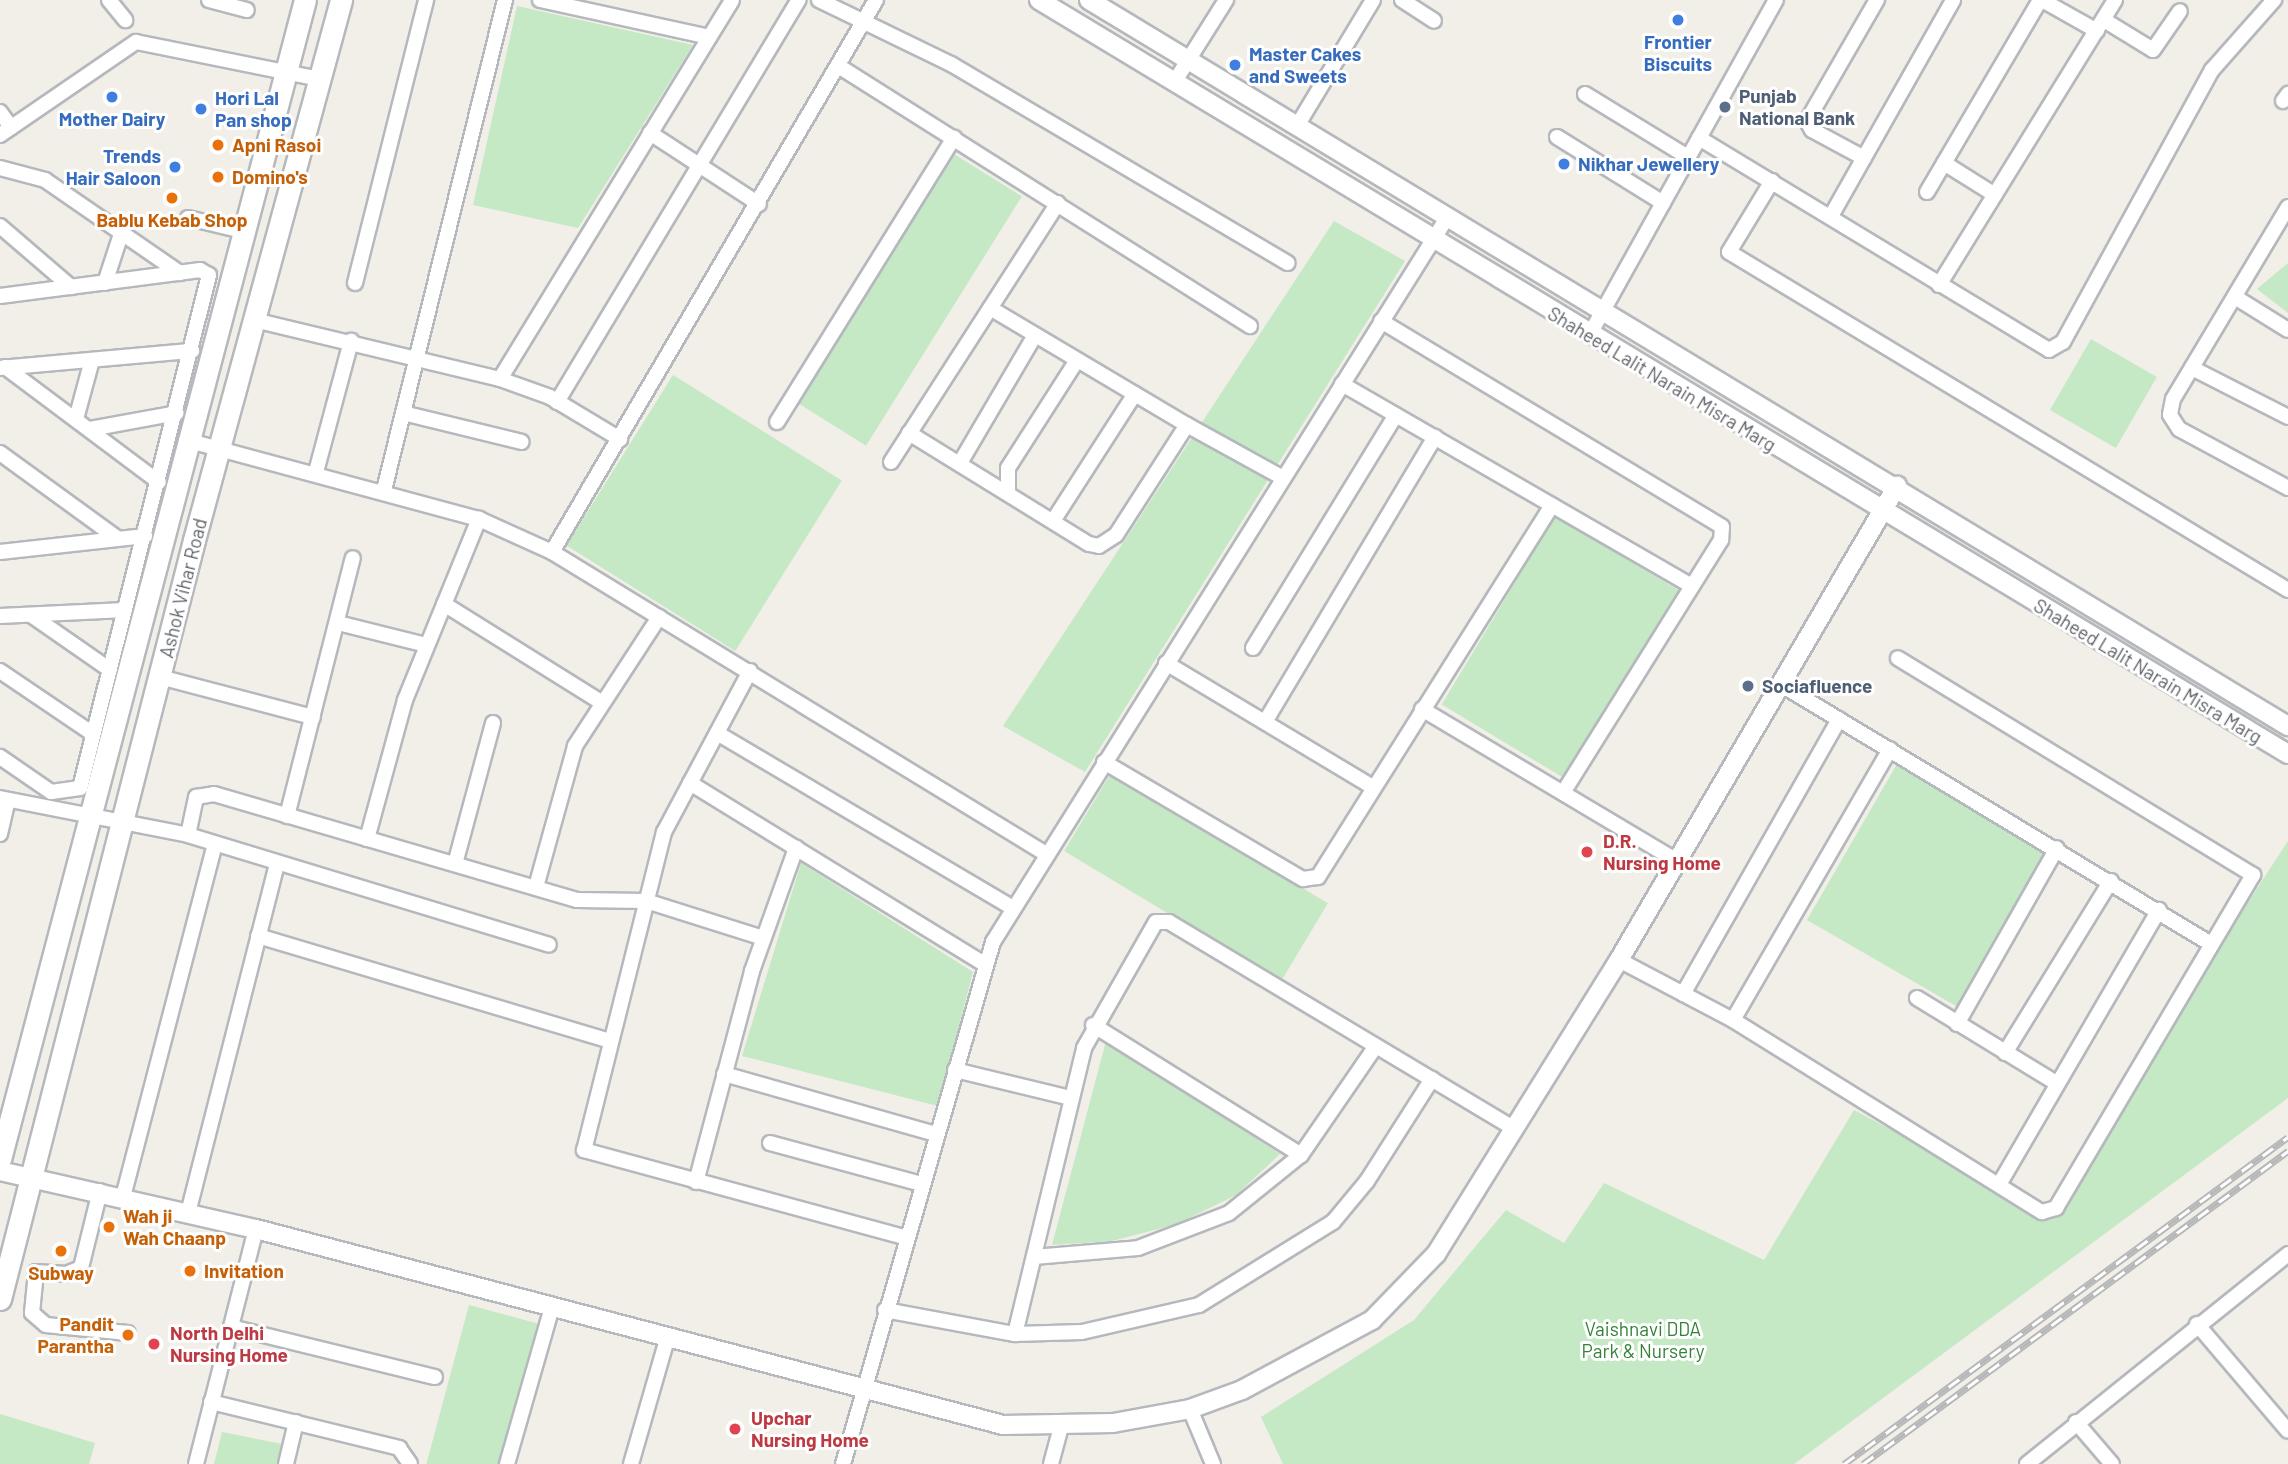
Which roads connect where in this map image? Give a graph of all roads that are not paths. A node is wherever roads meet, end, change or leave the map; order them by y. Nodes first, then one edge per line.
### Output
1 (109, 0) edge
2 (209, 0) edge
3 (305, 0) edge
4 (341, 0) edge
5 (426, 0) edge
6 (505, 0) edge
7 (540, 0) edge
8 (732, 0) edge
9 (800, 0) edge
10 (819, 0) edge
11 (876, 0) edge
12 (1039, 0) edge
13 (1089, 0) edge
14 (1226, 0) edge
15 (1373, 0) edge
16 (1402, 0) edge
17 (1776, 0) edge
18 (1877, 0) edge
19 (1953, 0) edge
20 (2041, 0) edge
21 (2115, 0) edge
22 (2274, 0) edge
23 (247, 10) dead end
24 (2180, 11) dead end
25 (864, 19) junction
26 (125, 20) dead end
27 (1434, 21) dead end
28 (2100, 25) junction
29 (709, 37) junction
30 (1189, 60) junction
31 (840, 67) junction
32 (286, 71) junction
33 (320, 79) junction
34 (1175, 81) junction
35 (1585, 94) dead end
36 (0, 112) edge
37 (1297, 125) junction
38 (6, 131) edge
39 (650, 133) junction
40 (1557, 137) dead end
41 (954, 138) junction
42 (1699, 138) junction
43 (1688, 157) junction
44 (1864, 158) junction
45 (698, 163) junction
46 (1944, 163) junction
47 (0, 168) edge
48 (1772, 181) junction
49 (1927, 192) dead end
50 (1995, 195) junction
51 (1058, 203) junction
52 (1663, 203) junction
53 (758, 204) junction
54 (2288, 207) edge
55 (1448, 216) junction
56 (1831, 216) junction
57 (188, 218) dead end
58 (0, 226) edge
59 (122, 231) junction
60 (243, 231) junction
61 (1433, 239) junction
62 (1288, 263) dead end
63 (180, 273) junction
64 (105, 282) junction
65 (355, 283) dead end
66 (1939, 285) junction
67 (71, 287) junction
68 (0, 296) edge
69 (2235, 297) junction
70 (990, 308) junction
71 (1604, 309) junction
72 (254, 320) junction
73 (1381, 321) junction
74 (1250, 326) dead end
75 (2288, 330) edge
76 (1590, 334) junction
77 (1035, 335) junction
78 (351, 341) junction
79 (192, 351) junction
80 (417, 356) junction
81 (92, 360) junction
82 (1077, 360) junction
83 (3, 368) edge
84 (2192, 368) junction
85 (500, 379) junction
86 (1342, 384) junction
87 (1135, 394) junction
88 (557, 402) junction
89 (177, 413) junction
90 (403, 413) junction
91 (1396, 415) junction
92 (2288, 417) edge
93 (76, 419) junction
94 (776, 422) dead end
95 (1186, 425) junction
96 (90, 429) junction
97 (909, 433) junction
98 (1435, 438) junction
99 (620, 439) junction
100 (186, 440) junction
101 (522, 442) dead end
102 (220, 447) junction
103 (0, 453) edge
104 (891, 462) dead end
105 (960, 463) junction
106 (316, 472) junction
107 (1283, 478) junction
108 (159, 482) junction
109 (1897, 485) junction
110 (2288, 488) edge
111 (384, 490) junction
112 (1008, 493) junction
113 (1552, 505) junction
114 (1881, 512) junction
115 (479, 519) junction
116 (1053, 522) junction
117 (145, 536) junction
118 (117, 538) junction
119 (0, 552) edge
120 (552, 552) junction
121 (353, 558) dead end
122 (1692, 586) junction
123 (2288, 590) edge
124 (444, 604) junction
125 (125, 610) junction
126 (31, 615) junction
127 (0, 616) edge
128 (659, 617) junction
129 (338, 623) junction
130 (426, 645) junction
131 (1253, 648) dead end
132 (1898, 658) dead end
133 (1166, 663) junction
134 (110, 670) junction
135 (0, 671) edge
136 (750, 671) junction
137 (160, 677) junction
138 (1780, 684) junction
139 (601, 702) junction
140 (1422, 709) junction
141 (313, 717) junction
142 (1839, 719) junction
143 (1265, 722) junction
144 (493, 723) dead end
145 (2288, 726) edge
146 (717, 733) junction
147 (93, 734) junction
148 (1890, 749) junction
149 (2288, 754) edge
150 (0, 757) edge
151 (1104, 762) junction
152 (690, 783) junction
153 (1372, 787) junction
154 (1563, 793) junction
155 (4, 799) edge
156 (287, 816) junction
157 (85, 819) junction
158 (121, 826) junction
159 (0, 834) edge
160 (187, 835) junction
161 (367, 839) junction
162 (215, 844) junction
163 (796, 848) junction
164 (2057, 848) junction
165 (1046, 854) junction
166 (1675, 860) junction
167 (277, 864) junction
168 (455, 864) junction
169 (2111, 881) junction
170 (536, 887) junction
171 (646, 901) junction
172 (1013, 908) junction
173 (2159, 911) junction
174 (258, 936) junction
175 (763, 938) junction
176 (2211, 943) junction
177 (549, 945) dead end
178 (1619, 960) junction
179 (984, 964) junction
180 (1683, 994) junction
181 (1917, 998) dead end
182 (1733, 1020) junction
183 (1093, 1024) junction
184 (1957, 1024) junction
185 (611, 1041) junction
186 (1376, 1046) junction
187 (2004, 1053) junction
188 (955, 1070) junction
189 (724, 1074) junction
190 (1432, 1079) junction
191 (2056, 1083) junction
192 (1071, 1098) junction
193 (5, 1118) edge
194 (1515, 1129) junction
195 (936, 1134) junction
196 (770, 1143) dead end
197 (1301, 1155) junction
198 (0, 1159) edge
199 (0, 1171) edge
200 (31, 1177) junction
201 (696, 1182) junction
202 (2000, 1183) junction
203 (922, 1184) junction
204 (100, 1191) junction
205 (123, 1197) junction
206 (188, 1213) junction
207 (256, 1229) junction
208 (907, 1238) junction
209 (2288, 1254) edge
210 (1034, 1257) junction
211 (0, 1300) edge
212 (552, 1307) junction
213 (885, 1310) junction
214 (2197, 1324) junction
215 (231, 1327) junction
216 (128, 1333) dead end
217 (1015, 1334) junction
218 (667, 1339) junction
219 (435, 1377) dead end
220 (860, 1392) junction
221 (211, 1402) junction
222 (1190, 1409) junction
223 (296, 1422) junction
224 (2076, 1422) junction
225 (1061, 1427) junction
226 (2288, 1431) edge
227 (196, 1464) edge
228 (286, 1464) edge
229 (410, 1464) edge
230 (507, 1464) edge
231 (631, 1464) edge
232 (844, 1464) edge
233 (1051, 1464) edge
234 (1213, 1464) edge
235 (2027, 1464) edge
236 (2112, 1464) edge

1 - 26 street
2 - 23 street
3 - 32 main road, Ashok Vihar Road
4 - 33 main road, Ashok Vihar Road
5 - 65 street
6 - 80 street
7 - 29 street
8 - 29 street
9 - 45 street
10 - 25 street
11 - 25 street
12 - 34 street, Shaheed Lalit Narain Misra Marg
13 - 30 street, Shaheed Lalit Narain Misra Marg
14 - 30 street
15 - 37 street
16 - 27 street
17 - 42 street
18 - 44 street
19 - 44 street
20 - 28 street
20 - 46 street
21 - 28 street
22 - 66 street
24 - 28 street
25 - 31 street
25 - 62 street
28 - 50 street
29 - 39 street
30 - 34 street
30 - 37 street, Shaheed Lalit Narain Misra Marg
31 - 41 street
31 - 53 street
32 - 33 street
32 - 38 street
32 - 60 main road, Ashok Vihar Road
33 - 72 main road, Ashok Vihar Road
34 - 61 street, Shaheed Lalit Narain Misra Marg
35 - 43 street
36 - 38 street
37 - 55 street, Shaheed Lalit Narain Misra Marg
39 - 45 street
39 - 85 street
40 - 52 street
41 - 51 street
41 - 94 street
42 - 43 street
42 - 48 street
43 - 52 street
44 - 56 street
45 - 53 street
45 - 88 street
46 - 49 street
46 - 50 street
47 - 59 street
48 - 56 street
48 - 123 street
50 - 66 street
51 - 70 street
51 - 74 street
52 - 71 street
53 - 99 street
54 - 69 street
55 - 61 street
55 - 71 street, Shaheed Lalit Narain Misra Marg
56 - 66 street
57 - 60 street
58 - 67 street
59 - 63 street
59 - 64 street
60 - 100 main road, Ashok Vihar Road
61 - 73 street
61 - 76 street, Shaheed Lalit Narain Misra Marg
63 - 64 street
63 - 79 street
64 - 67 street
67 - 68 street
69 - 75 street
69 - 84 street
70 - 77 street
70 - 97 street
71 - 76 street
71 - 109 street, Shaheed Lalit Narain Misra Marg
72 - 78 street
72 - 102 main road, Ashok Vihar Road
73 - 86 street
73 - 122 street
76 - 114 street, Shaheed Lalit Narain Misra Marg
77 - 82 street
77 - 105 street
78 - 80 street
78 - 106 street
79 - 81 street
79 - 89 street
80 - 85 street
80 - 90 street
81 - 83 street
81 - 93 street
82 - 87 street
82 - 112 street
83 - 93 street
84 - 92 street
84 - 110 street
85 - 88 street
86 - 91 street
86 - 107 street
87 - 95 street
87 - 116 street
88 - 99 street
89 - 96 street
89 - 108 street
90 - 101 street
90 - 111 street
91 - 98 street
91 - 131 street
93 - 96 street
95 - 107 street
95 - 116 street
96 - 108 street
97 - 104 street
97 - 105 street
98 - 113 street
98 - 143 street
99 - 120 street
100 - 102 street
100 - 157 main road, Ashok Vihar Road
102 - 106 street
102 - 137 main road, Ashok Vihar Road
103 - 118 street
105 - 112 street
106 - 111 street
107 - 133 street
108 - 117 street
109 - 114 street
109 - 145 street, Shaheed Lalit Narain Misra Marg
111 - 115 street
112 - 116 street
113 - 122 street
113 - 140 street
114 - 138 street
114 - 149 street, Shaheed Lalit Narain Misra Marg
115 - 120 street
115 - 124 street
117 - 118 street
117 - 125 street
118 - 119 street
120 - 128 street
121 - 129 street
122 - 154 street
124 - 130 street
124 - 139 street
125 - 126 street
125 - 134 street
126 - 127 street
126 - 134 street
128 - 136 street
128 - 139 street
129 - 130 street
129 - 141 street
130 - 161 street
132 - 176 street
133 - 143 street
133 - 151 street
134 - 147 street
135 - 147 street
136 - 146 street
136 - 165 street
137 - 141 street
137 - 158 main road, Ashok Vihar Road
138 - 142 street
138 - 166 street
139 - 170 street
140 - 153 street
140 - 154 street
141 - 156 street
142 - 148 street
142 - 180 street
143 - 153 street
144 - 168 street
146 - 152 street
146 - 172 street
147 - 150 street
148 - 164 street
148 - 182 street
151 - 153 street
151 - 165 street
152 - 163 street
152 - 171 street
154 - 166 street
155 - 157 street
155 - 159 street
156 - 160 street
156 - 161 street
157 - 158 street
157 - 193 main road, Ashok Vihar Road
158 - 160 street
158 - 200 main road, Ashok Vihar Road
160 - 162 street
161 - 168 street
162 - 167 street
162 - 205 street
163 - 175 street
163 - 179 street
164 - 169 street
164 - 184 street
165 - 172 street
166 - 178 street
167 - 174 street
167 - 177 street
168 - 170 street
169 - 173 street
169 - 187 street
170 - 171 street
171 - 175 street
171 - 185 street
172 - 179 street
173 - 176 street
173 - 191 street
174 - 185 street
174 - 206 street
175 - 189 street
176 - 202 street
178 - 180 street
178 - 194 street
179 - 188 street
180 - 182 street
181 - 184 street
182 - 202 street
183 - 186 street
183 - 192 street
183 - 197 street
184 - 187 street
185 - 201 street
186 - 190 street
186 - 197 street
187 - 191 street
188 - 192 street
188 - 195 street
189 - 195 street
189 - 201 street
190 - 194 street
190 - 217 street
191 - 202 street
192 - 210 street
193 - 198 main road, Ashok Vihar Road
194 - 222 street
195 - 203 street
196 - 203 street
197 - 210 street
199 - 200 street
200 - 204 street
200 - 211 main road, Ashok Vihar Road
201 - 208 street
203 - 208 street
204 - 205 street
204 - 216 street
205 - 206 street
206 - 207 street
207 - 212 street
207 - 215 street
208 - 213 street
209 - 214 street
210 - 217 street
212 - 218 street
212 - 230 street
213 - 217 street
213 - 220 street
214 - 224 street
214 - 226 street
215 - 219 street
215 - 221 street
218 - 220 street
218 - 231 street
220 - 225 street
220 - 232 street
221 - 223 street
221 - 227 street
222 - 225 street
222 - 234 street
223 - 228 street
223 - 229 street
224 - 235 street
224 - 236 street
225 - 233 street

